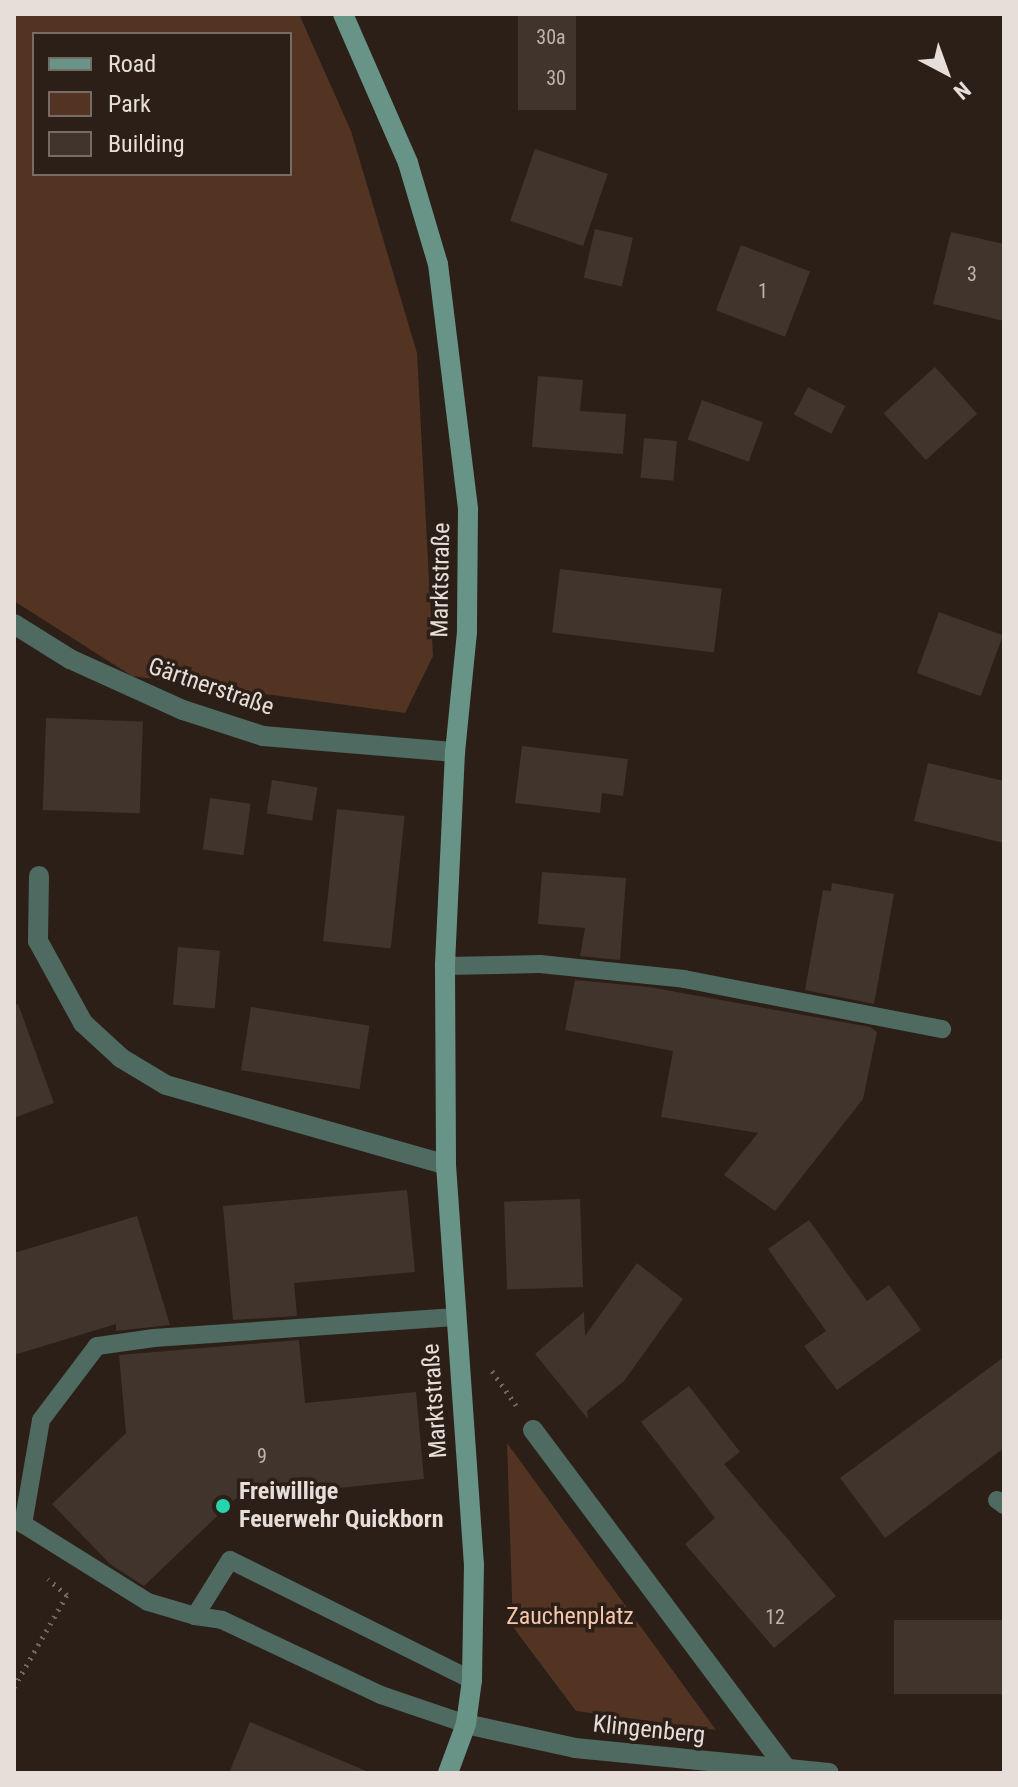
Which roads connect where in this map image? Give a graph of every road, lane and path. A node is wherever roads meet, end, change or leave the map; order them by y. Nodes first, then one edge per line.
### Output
1 (343, 14) edge
2 (14, 624) edge
3 (455, 752) junction
4 (39, 876) dead end
5 (445, 966) junction
6 (942, 1029) dead end
7 (446, 1165) junction
8 (455, 1317) junction
9 (533, 1430) dead end
10 (19, 1520) edge
11 (46, 1576) dead end
12 (195, 1616) junction
13 (472, 1680) junction
14 (14, 1687) edge
15 (466, 1724) junction
16 (788, 1771) edge
17 (448, 1773) edge
18 (829, 1773) edge

1 - 3 main road, Marktstraße
2 - 3 street, Gärtnerstraße
3 - 5 main road, Marktstraße
4 - 7 street
5 - 6 lane
5 - 7 main road, Marktstraße
7 - 8 main road, Marktstraße
8 - 10 lane
8 - 13 main road, Marktstraße
9 - 16 street
10 - 12 lane
11 - 14 path
12 - 13 lane
12 - 15 lane
13 - 15 main road, Marktstraße
15 - 16 street, Klingenberg
15 - 17 main road, Marktstraße
16 - 18 street, Klingenberg

